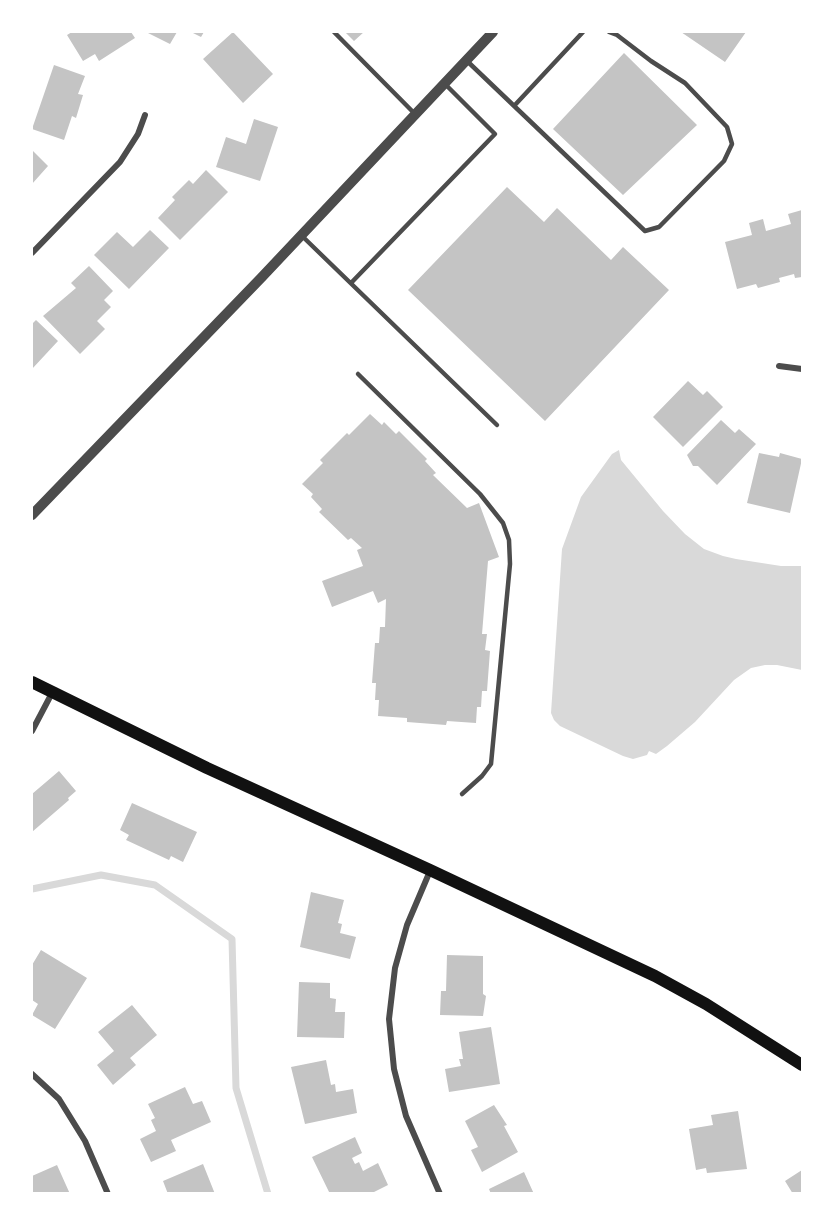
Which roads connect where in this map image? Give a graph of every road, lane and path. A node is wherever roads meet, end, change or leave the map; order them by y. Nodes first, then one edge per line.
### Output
1 (334, 32) edge
2 (493, 32) edge
3 (583, 32) edge
4 (609, 32) edge
5 (466, 60) junction
6 (444, 83) junction
7 (514, 106) junction
8 (415, 114) junction
9 (145, 115) dead end
10 (301, 235) junction
11 (32, 254) edge
12 (351, 283) junction
13 (779, 366) dead end
14 (802, 369) edge
15 (358, 374) dead end
16 (497, 425) dead end
17 (32, 515) edge
18 (32, 682) edge
19 (52, 693) junction
20 (32, 731) edge
21 (462, 794) dead end
22 (430, 870) junction
23 (802, 1065) edge
24 (32, 1074) edge
25 (108, 1194) edge
26 (440, 1194) edge

1 - 8 lane
2 - 5 street
3 - 7 lane
4 - 7 lane
5 - 6 street
5 - 7 lane
6 - 8 street
6 - 12 lane
8 - 10 street
9 - 11 street
10 - 12 lane
10 - 17 street
12 - 16 lane
13 - 14 street
15 - 21 lane
18 - 19 main road
19 - 20 street
19 - 22 main road
22 - 23 main road
22 - 26 street
24 - 25 street

